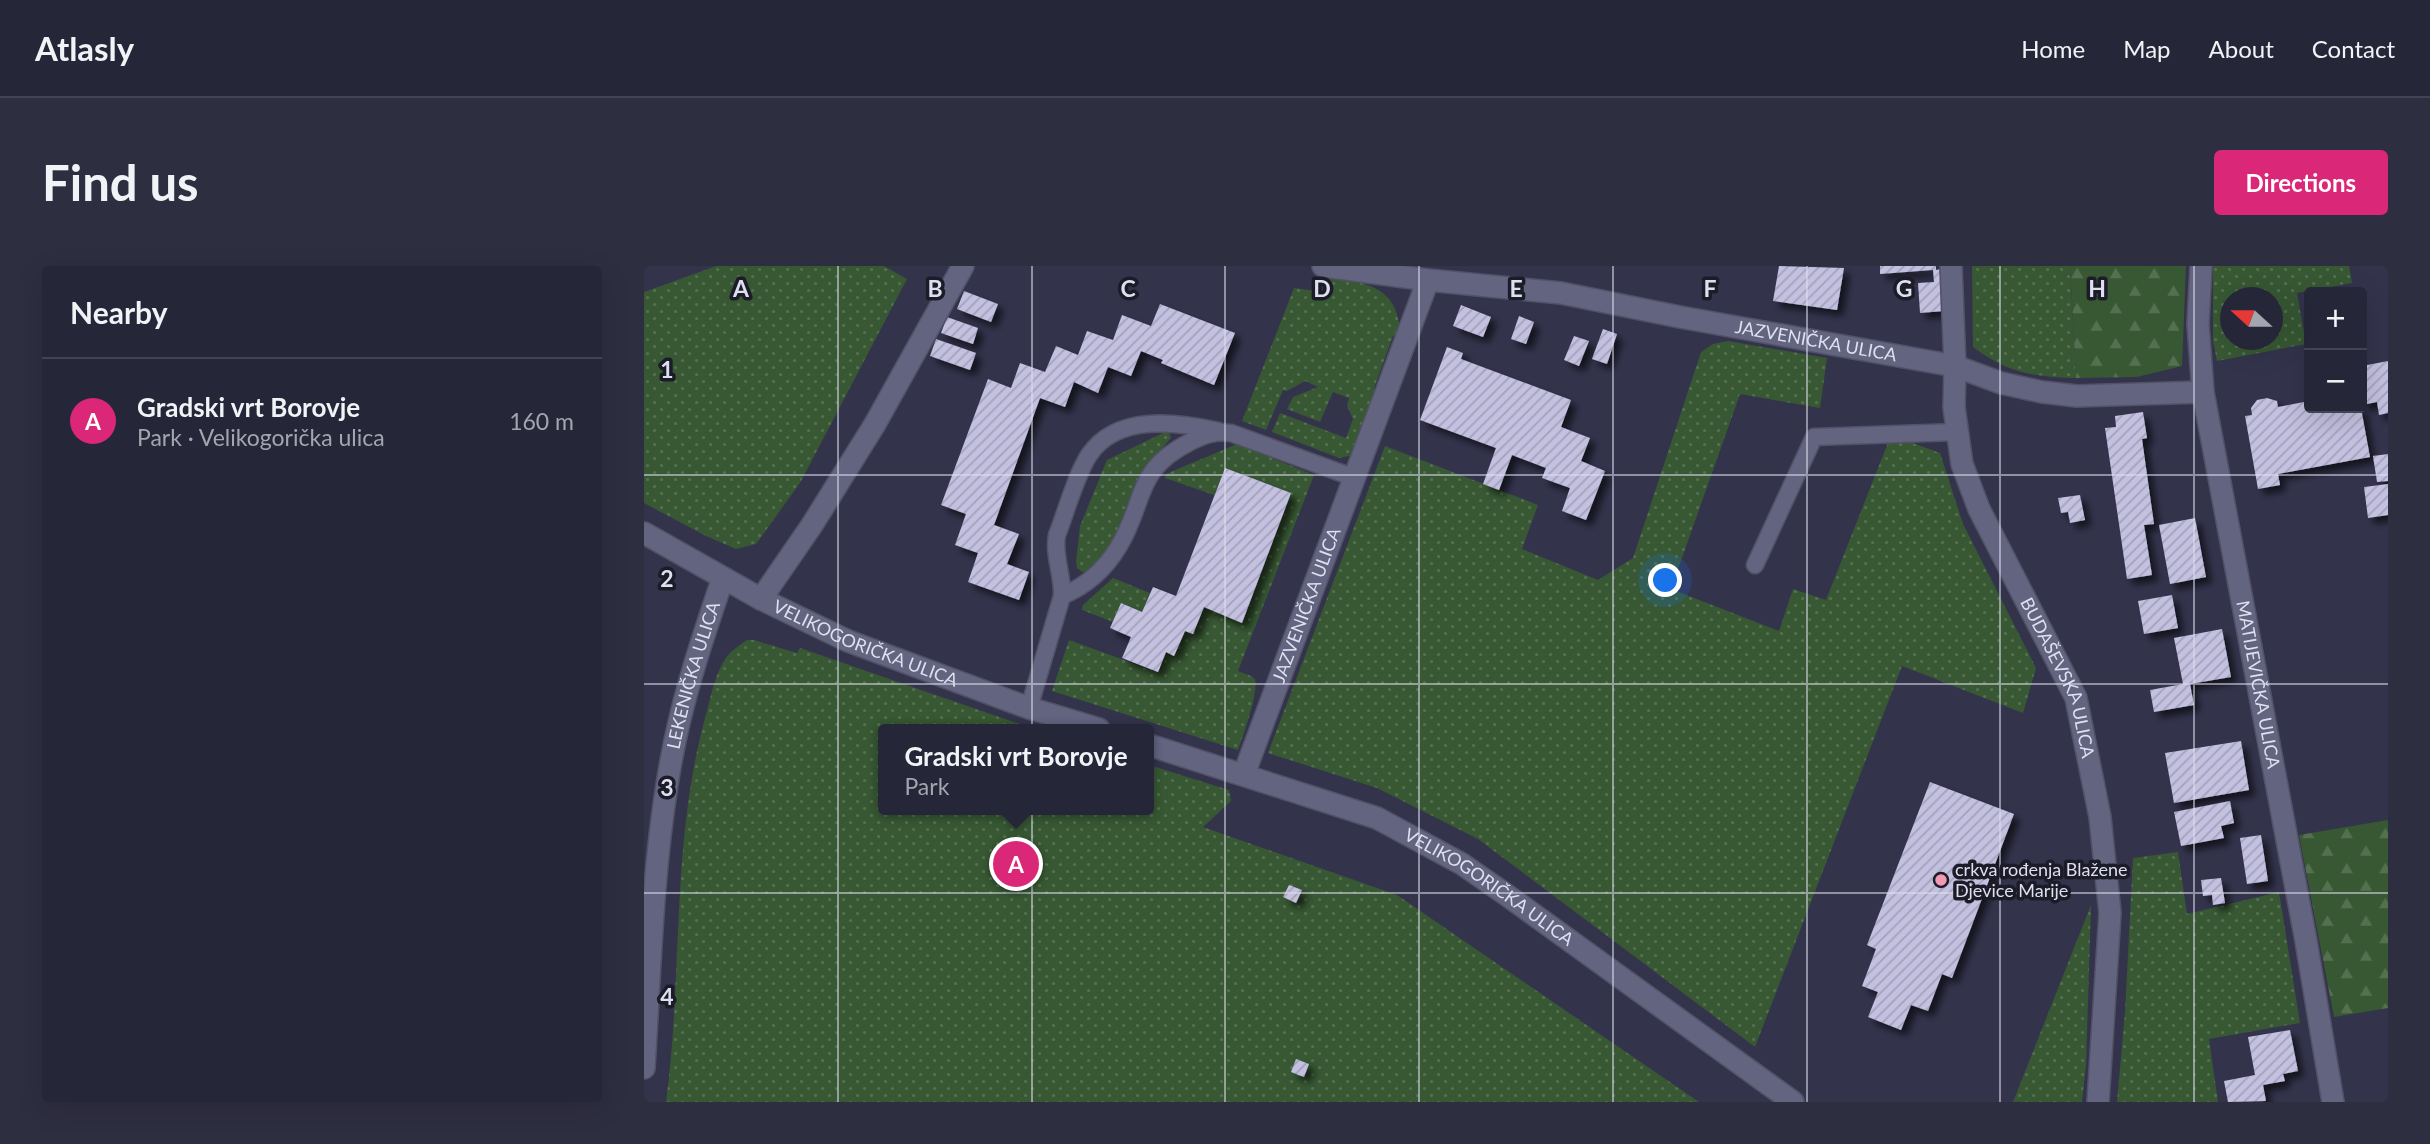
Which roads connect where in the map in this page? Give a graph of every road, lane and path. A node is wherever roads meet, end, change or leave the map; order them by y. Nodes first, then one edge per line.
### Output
1 (962, 266) edge
2 (1323, 266) edge
3 (1951, 266) edge
4 (2201, 266) edge
5 (1428, 280) junction
6 (1955, 366) junction
7 (2203, 393) junction
8 (1222, 432) junction
9 (1957, 432) junction
10 (1355, 478) junction
11 (644, 533) edge
12 (1755, 565) dead end
13 (723, 578) junction
14 (1062, 596) junction
15 (761, 598) junction
16 (1029, 708) junction
17 (1082, 724) edge
18 (1154, 747) edge
19 (1244, 774) junction
20 (644, 1068) edge
21 (1793, 1102) edge
22 (2098, 1102) edge
23 (2333, 1102) edge

1 - 15 street
2 - 5 street, JAZVENIČKA ULICA
3 - 6 street, BUDAŠEVSKA ULICA
4 - 7 street, MATIJEVIČKA ULICA
5 - 6 street, JAZVENIČKA ULICA
5 - 10 street, JAZVENIČKA ULICA
6 - 7 street, JAZVENIČKA ULICA
6 - 9 street, BUDAŠEVSKA ULICA
7 - 23 street, MATIJEVIČKA ULICA
8 - 10 lane
8 - 14 lane
8 - 14 lane
9 - 12 lane
9 - 22 street, BUDAŠEVSKA ULICA
10 - 19 street, JAZVENIČKA ULICA
11 - 13 street, VELIKOGORIČKA ULICA
13 - 15 street, VELIKOGORIČKA ULICA
13 - 20 street, LEKENIČKA ULICA
14 - 16 lane
15 - 16 street, VELIKOGORIČKA ULICA
16 - 17 street, VELIKOGORIČKA ULICA
18 - 19 street, VELIKOGORIČKA ULICA
19 - 21 street, VELIKOGORIČKA ULICA

